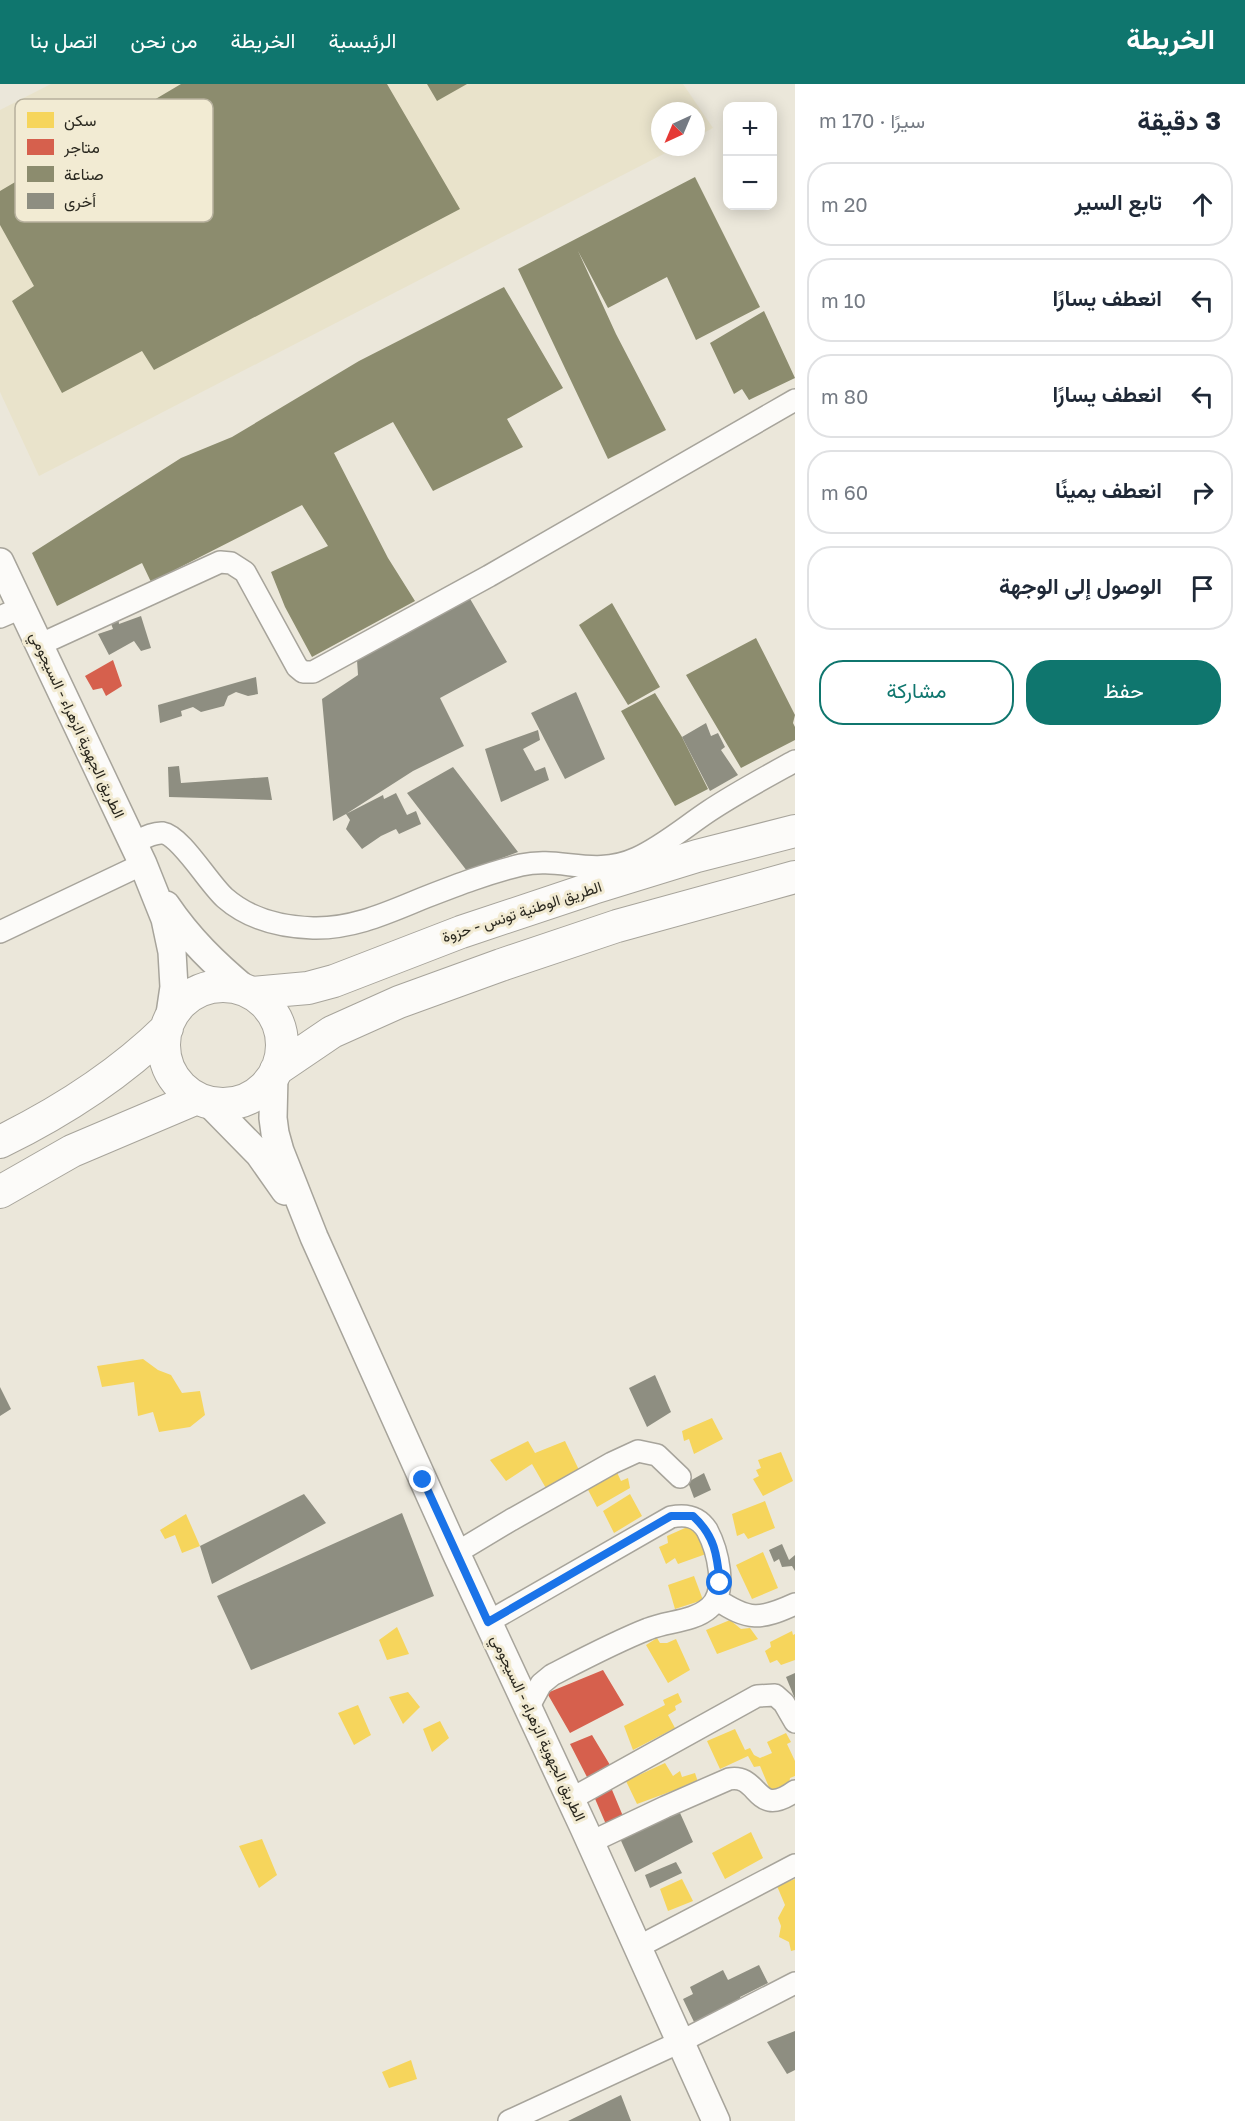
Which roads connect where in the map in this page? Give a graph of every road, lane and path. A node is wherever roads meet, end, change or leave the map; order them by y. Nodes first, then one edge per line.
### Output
1 (795, 400) edge
2 (0, 562) edge
3 (11, 613) edge
4 (39, 645) junction
5 (795, 761) edge
6 (795, 831) edge
7 (143, 865) junction
8 (795, 877) edge
9 (0, 932) edge
10 (248, 992) junction
11 (168, 1024) junction
12 (275, 1073) junction
13 (202, 1100) junction
14 (0, 1142) edge
15 (0, 1192) edge
16 (314, 1237) junction
17 (680, 1477) dead end
18 (456, 1553) junction
19 (716, 1599) junction
20 (795, 1604) edge
21 (488, 1622) junction
22 (528, 1708) junction
23 (795, 1722) edge
24 (795, 1791) edge
25 (571, 1798) junction
26 (591, 1842) junction
27 (795, 1865) edge
28 (638, 1947) junction
29 (795, 1983) edge
30 (680, 2042) junction
31 (508, 2121) edge
32 (716, 2121) edge

1 - 4 street
2 - 3 main road, الطريق الجهوية الزهراء - السيجومي
3 - 4 main road, الطريق الجهوية الزهراء - السيجومي
4 - 7 main road, الطريق الجهوية الزهراء - السيجومي
5 - 7 street
6 - 10 highway, الطريق الوطنية تونس - حزوة
7 - 9 street
7 - 10 main road, الطريق الجهوية الزهراء - السيجومي
7 - 11 main road, الطريق الجهوية الزهراء - السيجومي
8 - 12 highway
10 - 11 highway
10 - 12 highway
11 - 13 highway
11 - 14 highway
12 - 13 highway
12 - 16 main road, الطريق الجهوية الزهراء - السيجومي
13 - 15 highway
13 - 16 main road, الطريق الجهوية الزهراء - السيجومي
16 - 18 main road, الطريق الجهوية الزهراء - السيجومي
17 - 18 street
18 - 21 main road, الطريق الجهوية الزهراء - السيجومي
19 - 20 street
19 - 21 street
19 - 22 street
21 - 22 main road, الطريق الجهوية الزهراء - السيجومي
22 - 25 main road, الطريق الجهوية الزهراء - السيجومي
23 - 25 street
24 - 26 street
25 - 26 main road, الطريق الجهوية الزهراء - السيجومي
26 - 28 main road, الطريق الجهوية الزهراء - السيجومي
27 - 28 street
28 - 30 main road, الطريق الجهوية الزهراء - السيجومي
29 - 30 street
30 - 31 street
30 - 32 main road, الطريق الجهوية الزهراء - السيجومي

